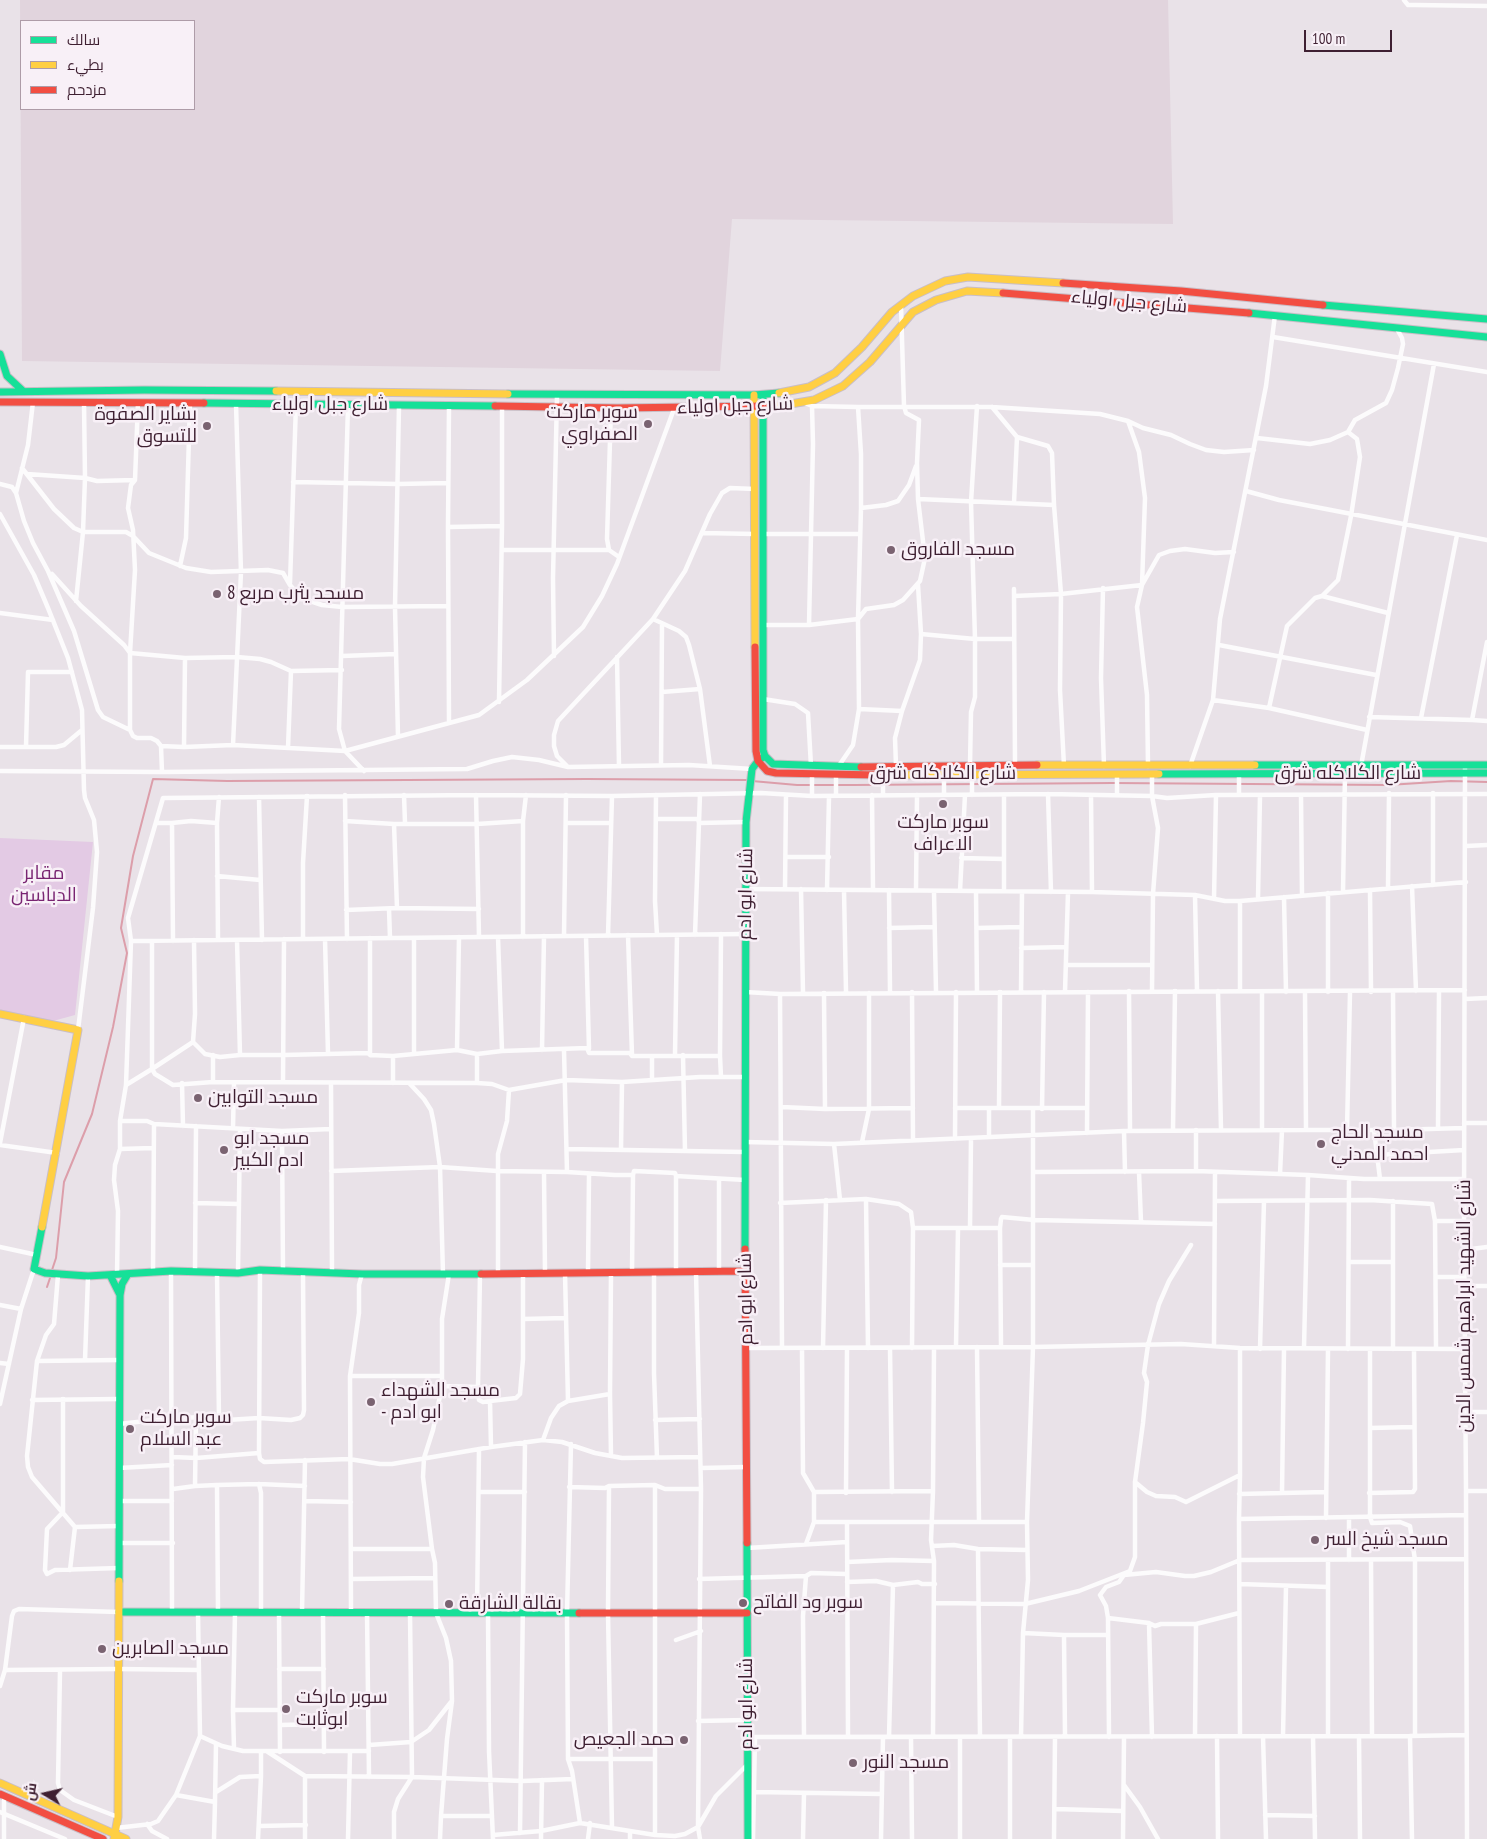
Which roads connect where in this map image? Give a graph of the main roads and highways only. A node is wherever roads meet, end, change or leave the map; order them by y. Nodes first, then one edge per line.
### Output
1 (1487, 319) edge
2 (1487, 337) edge
3 (0, 354) edge
4 (23, 391) junction
5 (0, 392) edge
6 (763, 394) junction
7 (754, 395) junction
8 (0, 402) edge
9 (754, 407) junction
10 (763, 407) junction
11 (765, 756) junction
12 (758, 761) junction
13 (1487, 765) edge
14 (1465, 769) junction
15 (1487, 773) edge
16 (0, 1014) edge
17 (745, 1271) junction
18 (128, 1274) junction
19 (114, 1275) junction
20 (120, 1295) junction
21 (118, 1612) junction
22 (747, 1612) junction
23 (0, 1784) edge
24 (2, 1795) edge
25 (115, 1834) edge
26 (88, 1836) edge
27 (103, 1839) edge
28 (126, 1839) edge
29 (748, 1839) edge

1 - 6 main road, شارع جبل اولياء
2 - 10 main road, شارع جبل اولياء
3 - 4 main road
4 - 5 main road, شارع جبل اولياء
4 - 7 main road, شارع جبل اولياء
6 - 7 main road, شارع جبل اولياء
6 - 10 main road
7 - 9 main road
8 - 9 main road, شارع جبل اولياء
9 - 10 main road, شارع جبل اولياء
9 - 12 main road
10 - 11 main road
11 - 12 main road, شارع ابو ادم
11 - 14 main road, شارع الكلاكله شرق
12 - 14 main road, شارع الكلاكله شرق
12 - 17 main road, شارع ابو ادم
13 - 14 main road, شارع الكلاكله شرق
14 - 15 main road, شارع الكلاكله شرق
16 - 19 main road
17 - 18 main road
17 - 22 main road, شارع ابو ادم
18 - 19 main road
18 - 20 main road
19 - 20 main road
20 - 21 main road
21 - 22 main road
21 - 25 main road
22 - 29 main road, شارع ابو ادم
23 - 25 main road
24 - 26 main road
25 - 28 main road
26 - 27 main road

